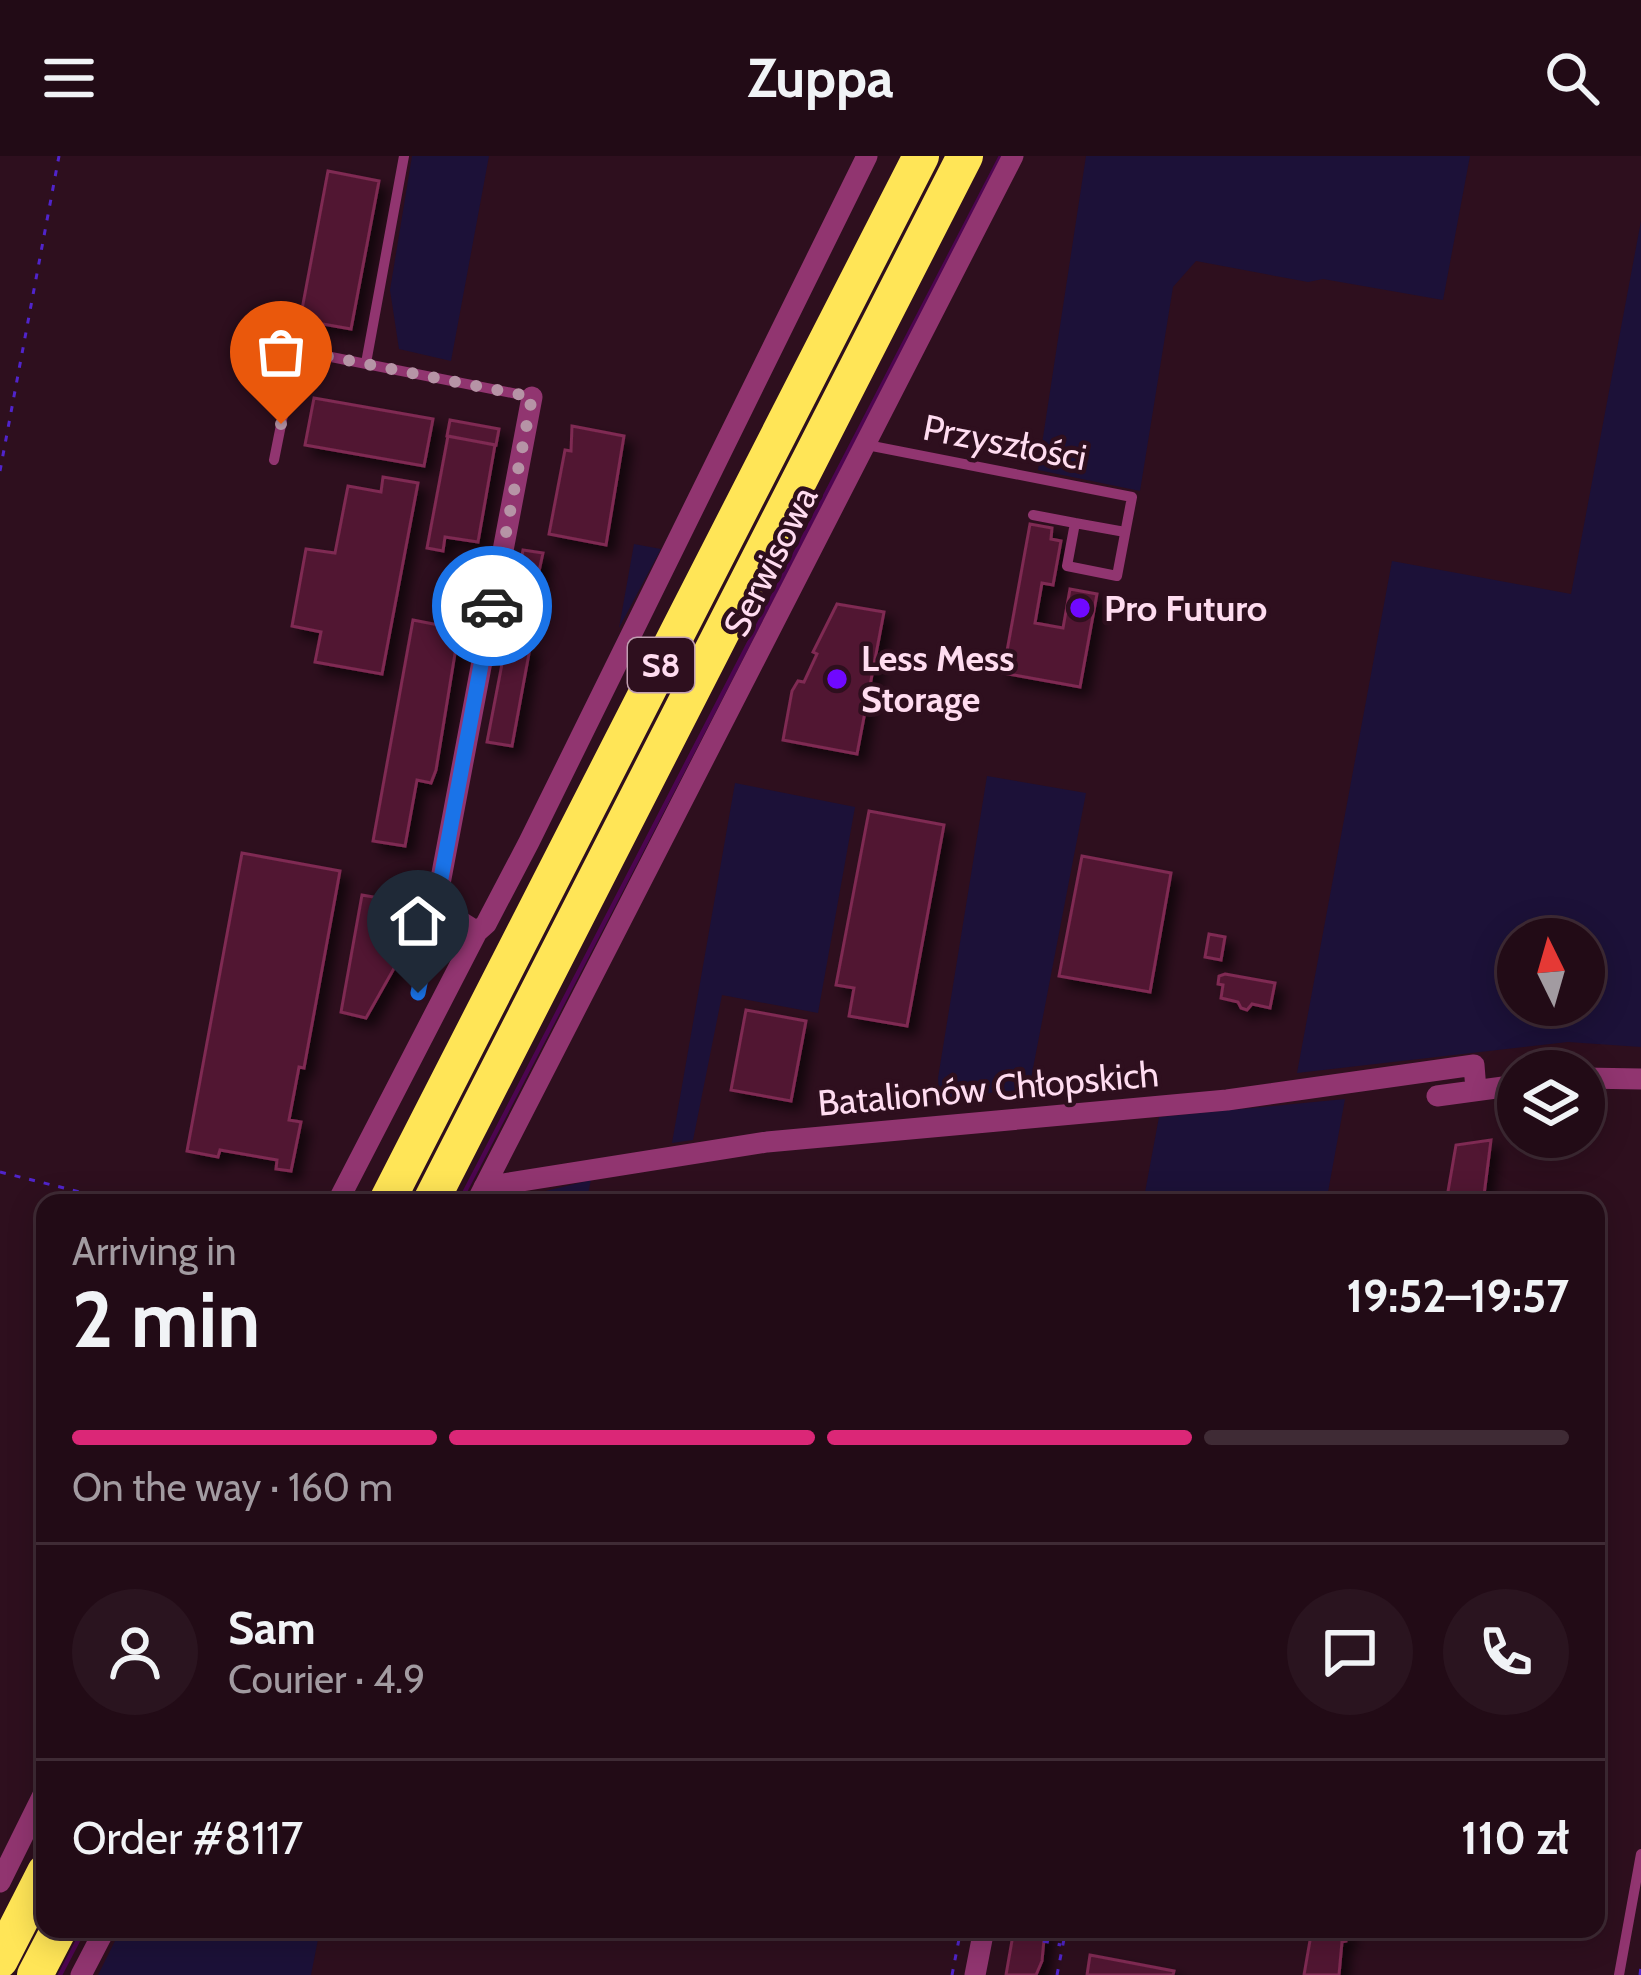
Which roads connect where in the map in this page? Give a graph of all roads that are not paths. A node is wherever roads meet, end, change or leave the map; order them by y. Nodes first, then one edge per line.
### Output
1 (404, 156) edge
2 (867, 156) edge
3 (921, 156) edge
4 (965, 156) edge
5 (1013, 156) edge
6 (365, 364) junction
7 (532, 397) joint
8 (867, 445) junction
9 (274, 460) dead end
10 (1033, 515) dead end
11 (1076, 523) junction
12 (1125, 532) junction
13 (450, 915) junction
14 (477, 932) junction
15 (418, 993) dead end
16 (1605, 1073) edge
17 (1641, 1079) edge
18 (1497, 1083) edge
19 (1476, 1090) junction
20 (1437, 1096) dead end
21 (342, 1194) edge
22 (391, 1194) edge
23 (435, 1194) edge
24 (481, 1194) edge
25 (485, 1194) edge
26 (36, 1809) edge
27 (1641, 1854) edge
28 (0, 1882) edge
29 (36, 1890) edge
30 (54, 1938) edge
31 (100, 1938) edge
32 (982, 1938) edge
33 (1626, 1940) junction
34 (1641, 1943) edge
35 (0, 1960) edge
36 (35, 1975) edge
37 (81, 1975) edge
38 (975, 1975) edge
39 (1619, 1975) edge

1 - 6 lane
2 - 14 street
3 - 22 highway, S8
4 - 23 highway, S8
5 - 8 street, Serwisowa
6 - 7 lane
6 - 9 lane
7 - 13 street
8 - 12 lane, Przyszłości
8 - 24 street, Serwisowa
10 - 11 lane
11 - 12 lane
11 - 12 lane
13 - 14 street
13 - 15 lane
14 - 21 street
16 - 17 street
18 - 19 street
19 - 20 street
19 - 25 street, Batalionów Chłopskich
26 - 28 street
27 - 33 lane
29 - 35 highway
30 - 36 highway
31 - 37 street
32 - 38 street
33 - 34 lane
33 - 39 lane

